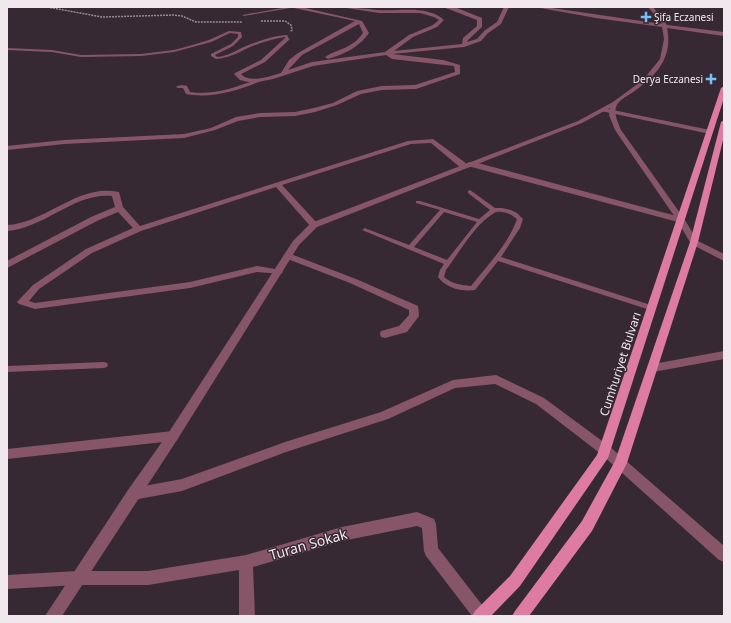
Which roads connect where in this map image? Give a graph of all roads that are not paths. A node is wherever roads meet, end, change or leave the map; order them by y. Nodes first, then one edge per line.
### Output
1 (255, 7) edge
2 (294, 7) edge
3 (342, 7) edge
4 (445, 7) edge
5 (507, 7) edge
6 (538, 7) edge
7 (650, 7) edge
8 (244, 14) dead end
9 (360, 21) junction
10 (665, 26) junction
11 (724, 34) edge
12 (287, 38) joint
13 (464, 45) junction
14 (7, 49) edge
15 (386, 53) junction
16 (312, 64) junction
17 (283, 74) junction
18 (262, 80) junction
19 (178, 86) dead end
20 (724, 89) edge
21 (610, 108) junction
22 (724, 122) edge
23 (710, 132) junction
24 (7, 148) edge
25 (468, 165) junction
26 (277, 184) junction
27 (470, 192) dead end
28 (418, 202) dead end
29 (119, 208) junction
30 (443, 210) junction
31 (494, 210) junction
32 (681, 220) junction
33 (480, 221) junction
34 (314, 225) junction
35 (7, 228) edge
36 (138, 229) junction
37 (365, 230) dead end
38 (694, 242) junction
39 (411, 247) junction
40 (288, 256) junction
41 (497, 258) junction
42 (724, 258) edge
43 (449, 263) junction
44 (7, 265) edge
45 (278, 272) junction
46 (652, 308) junction
47 (385, 334) dead end
48 (724, 355) edge
49 (104, 365) dead end
50 (653, 368) junction
51 (7, 369) edge
52 (173, 436) junction
53 (605, 450) junction
54 (7, 454) edge
55 (621, 463) junction
56 (132, 494) junction
57 (724, 555) edge
58 (246, 562) junction
59 (78, 578) junction
60 (7, 582) edge
61 (481, 615) edge
62 (53, 616) edge
63 (247, 616) edge
64 (520, 616) edge

1 - 2 street
2 - 8 lane
2 - 9 street
3 - 15 street
4 - 13 street
5 - 13 street
6 - 10 street
7 - 10 street
9 - 16 street
9 - 17 street
10 - 11 street
10 - 21 street
12 - 14 lane
12 - 18 street
13 - 15 street
15 - 16 street
15 - 24 street
16 - 17 street
17 - 18 street
18 - 19 lane
20 - 23 main road, Cumhuriyet Bulvarı
21 - 23 street
21 - 25 street
21 - 32 street
22 - 38 main road
23 - 32 main road, Cumhuriyet Bulvarı
25 - 26 street
25 - 32 street
25 - 34 street
26 - 34 street
26 - 36 street
27 - 31 lane
28 - 30 lane
29 - 35 street
29 - 36 street
29 - 44 street
30 - 33 lane
30 - 39 lane
31 - 33 lane
31 - 41 lane
32 - 38 street
32 - 46 main road, Cumhuriyet Bulvarı
33 - 43 lane
34 - 40 street
36 - 45 street
37 - 39 lane
38 - 42 street
38 - 50 main road
39 - 43 lane
40 - 45 street
40 - 47 street
41 - 43 lane
41 - 46 lane
45 - 52 street
46 - 53 main road, Cumhuriyet Bulvarı
48 - 50 street
49 - 51 lane
50 - 55 main road
52 - 54 street
52 - 56 street
53 - 55 street
53 - 56 street
53 - 61 main road, Cumhuriyet Bulvarı
55 - 57 street
55 - 64 main road
56 - 59 street
58 - 59 street, Turan Sokak
58 - 61 street, Turan Sokak
58 - 63 street
59 - 60 street, Turan Sokak
59 - 62 street

